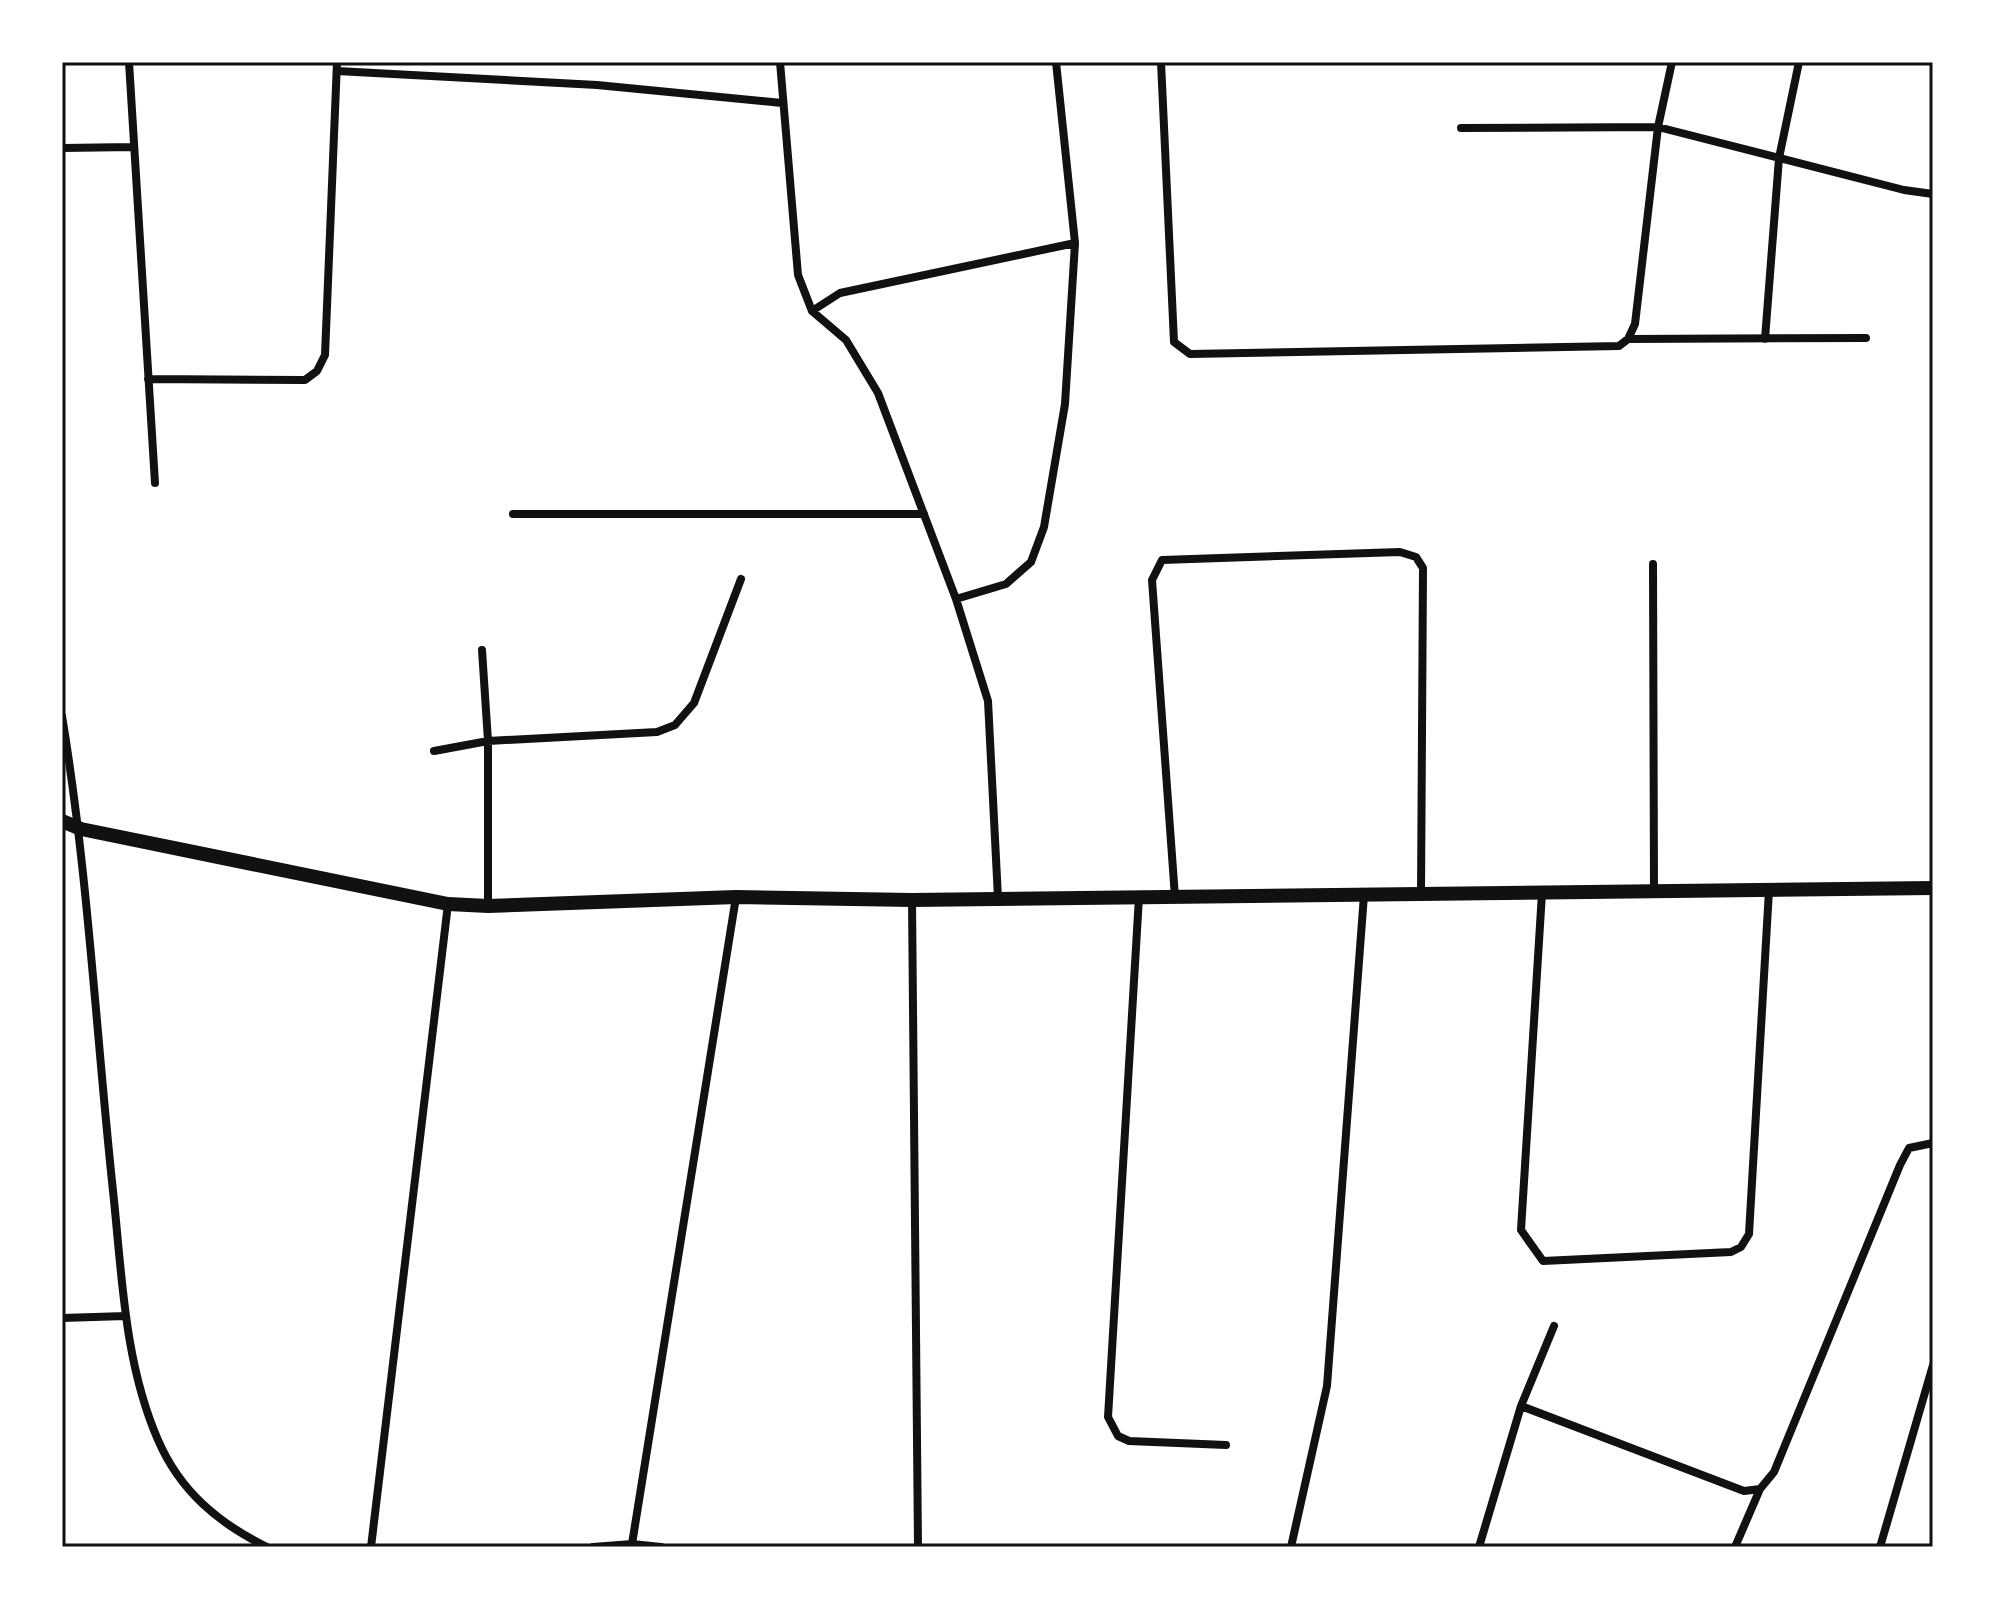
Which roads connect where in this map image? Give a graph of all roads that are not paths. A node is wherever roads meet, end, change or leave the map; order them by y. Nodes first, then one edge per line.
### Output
1 (129, 62) edge
2 (780, 62) edge
3 (1056, 62) edge
4 (1161, 62) edge
5 (1672, 62) edge
6 (1799, 62) edge
7 (337, 66) edge
8 (782, 103) junction
9 (1658, 127) junction
10 (1461, 128) dead end
11 (133, 147) junction
12 (62, 148) edge
13 (1779, 158) junction
14 (1933, 194) edge
15 (1075, 243) junction
16 (812, 311) junction
17 (1866, 338) dead end
18 (1628, 339) junction
19 (1765, 339) junction
20 (148, 379) junction
21 (155, 483) dead end
22 (513, 514) dead end
23 (924, 514) junction
24 (1653, 564) dead end
25 (741, 579) dead end
26 (956, 599) junction
27 (482, 650) dead end
28 (62, 716) edge
29 (488, 741) junction
30 (434, 751) dead end
31 (62, 821) edge
32 (81, 829) junction
33 (1933, 888) edge
34 (1769, 890) junction
35 (1654, 891) junction
36 (1542, 893) junction
37 (1364, 895) junction
38 (1421, 895) junction
39 (736, 897) junction
40 (1139, 897) junction
41 (1175, 897) junction
42 (998, 898) junction
43 (912, 900) junction
44 (448, 904) junction
45 (488, 906) junction
46 (1933, 1143) edge
47 (126, 1316) junction
48 (62, 1318) edge
49 (1554, 1326) dead end
50 (1933, 1365) edge
51 (1521, 1406) junction
52 (1226, 1445) dead end
53 (1760, 1489) junction
54 (632, 1544) junction
55 (267, 1547) edge
56 (371, 1547) edge
57 (593, 1547) edge
58 (661, 1547) edge
59 (918, 1547) edge
60 (1291, 1547) edge
61 (1479, 1547) edge
62 (1735, 1547) edge
63 (1880, 1547) edge

1 - 11 street
2 - 8 street
3 - 15 street
4 - 18 street
5 - 9 street
6 - 13 street
7 - 8 street
7 - 20 street
8 - 16 street
9 - 10 street
9 - 13 street
9 - 18 street
11 - 12 street
11 - 20 street
13 - 14 street
13 - 19 street
15 - 16 street
15 - 26 street
16 - 23 street
17 - 19 street
18 - 19 street
20 - 21 street
22 - 23 street
23 - 26 street
24 - 35 street
25 - 29 street
26 - 42 street
27 - 29 street
28 - 32 street
29 - 30 street
29 - 45 street
31 - 32 street
32 - 44 street
32 - 47 street
33 - 34 street
34 - 35 street
34 - 36 street
35 - 36 street
36 - 38 street
37 - 38 street
37 - 41 street
37 - 60 street
38 - 41 street
39 - 43 street
39 - 45 street
39 - 54 street
40 - 41 street
40 - 42 street
40 - 52 street
42 - 43 street
43 - 59 street
44 - 45 street
44 - 56 street
46 - 53 street
47 - 48 street
47 - 55 street
49 - 51 street
50 - 63 street
51 - 53 street
51 - 61 street
53 - 62 street
54 - 57 street
54 - 58 street

